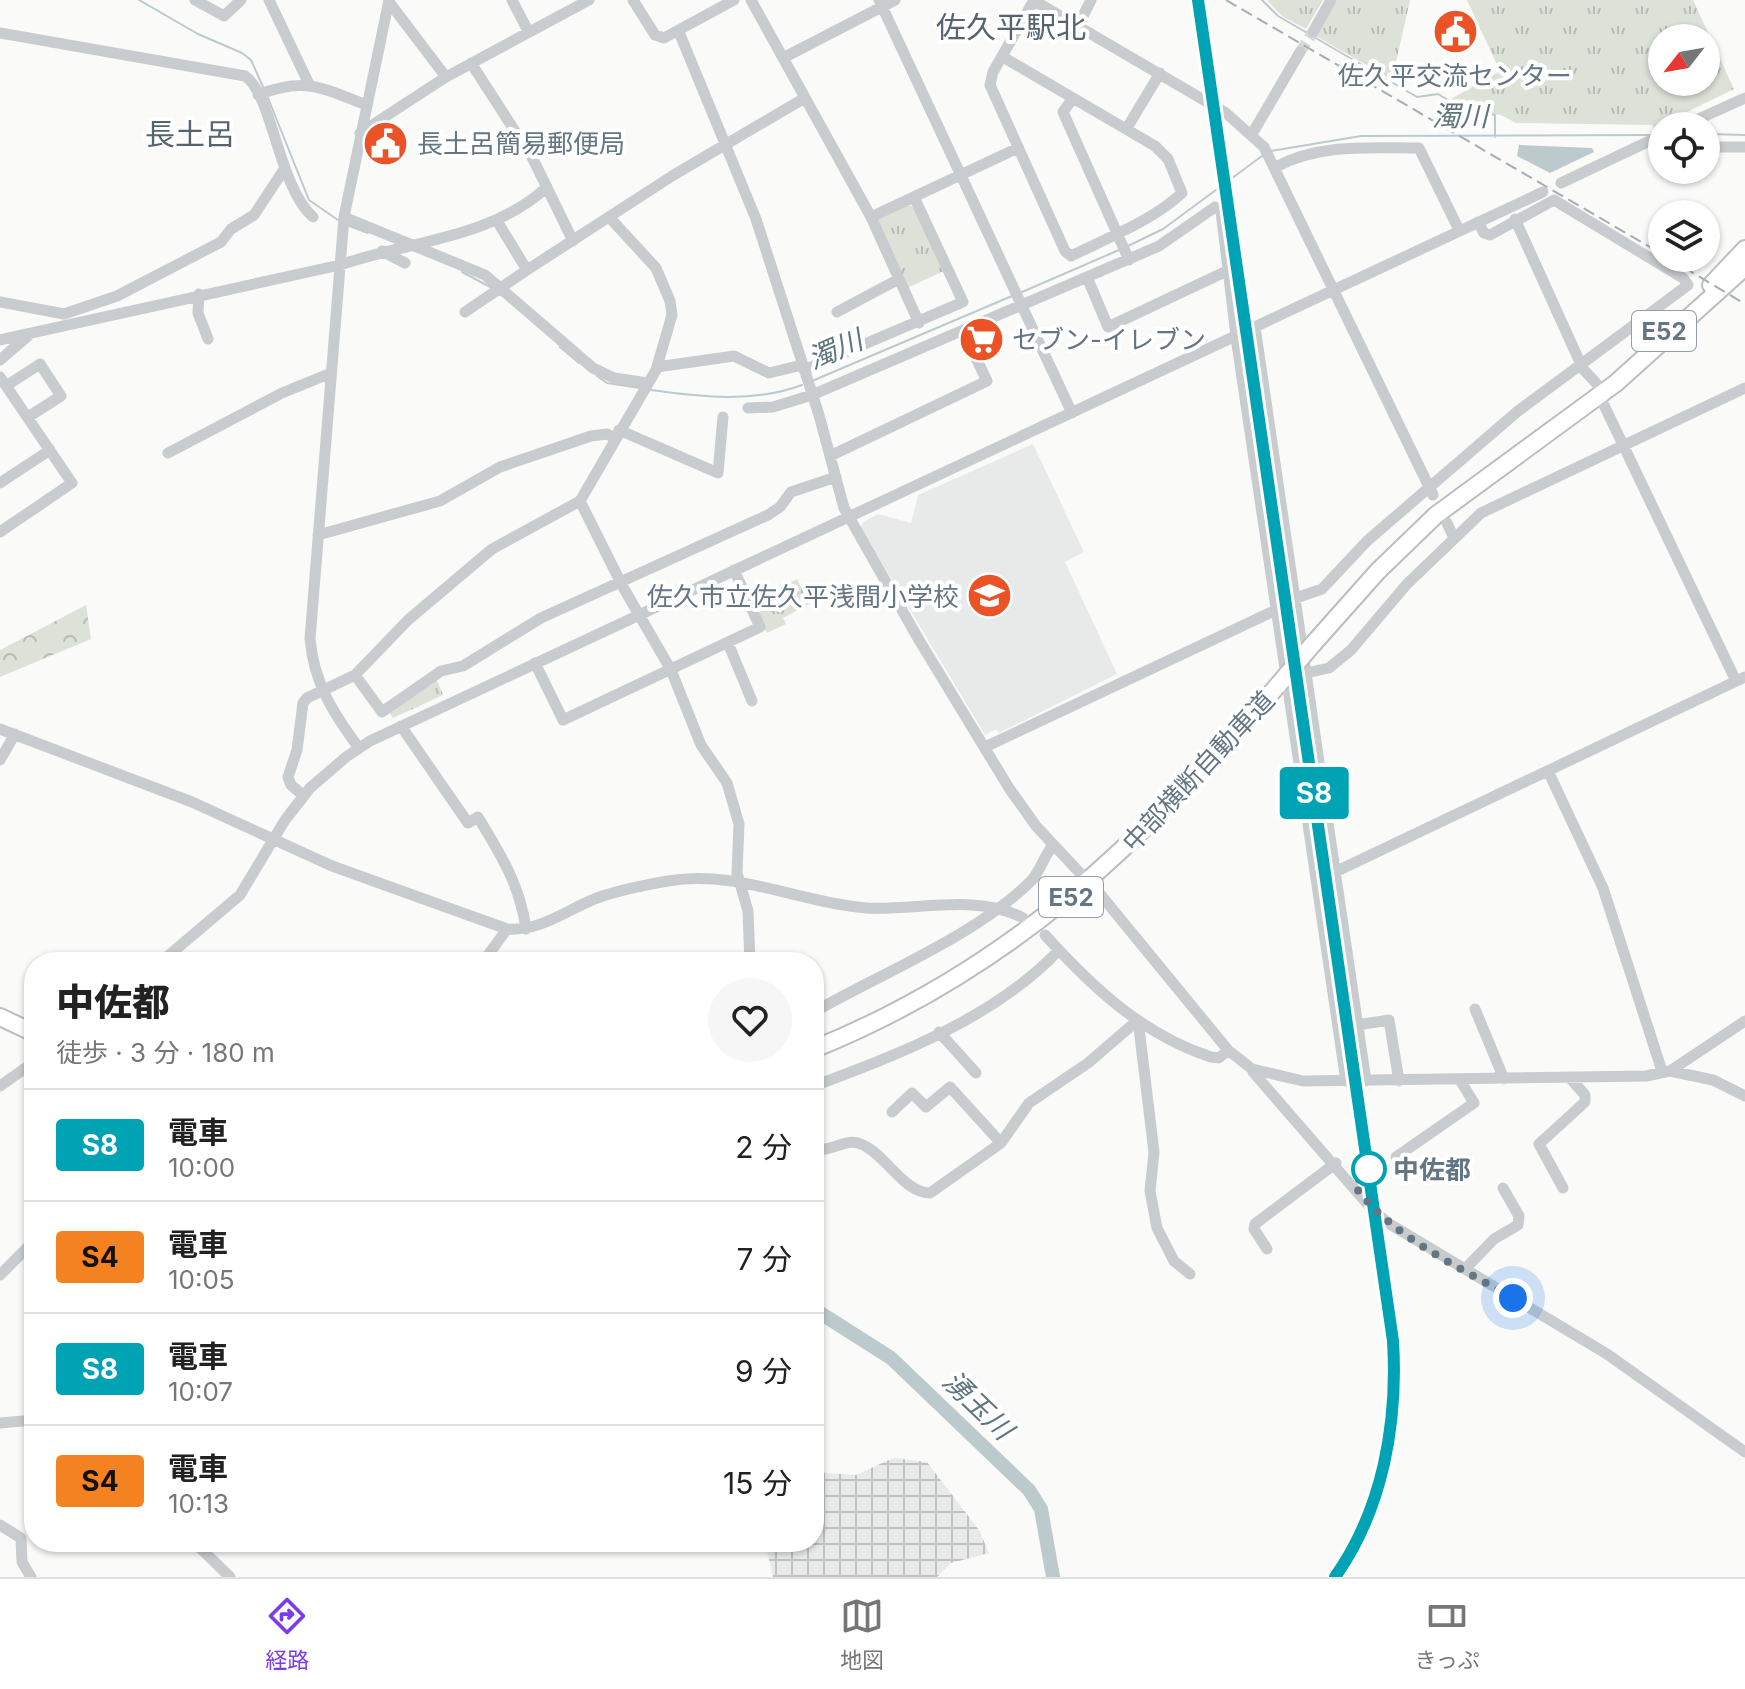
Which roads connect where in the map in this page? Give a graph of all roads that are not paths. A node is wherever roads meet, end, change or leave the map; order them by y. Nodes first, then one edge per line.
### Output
1 (195, 0) edge
2 (241, 0) edge
3 (269, 0) edge
4 (512, 0) edge
5 (589, 0) edge
6 (633, 0) edge
7 (734, 0) edge
8 (751, 0) edge
9 (895, 0) edge
10 (1034, 0) edge
11 (1091, 0) edge
12 (1331, 0) edge
13 (389, 1) edge
14 (880, 3) edge
15 (1078, 26) junction
16 (528, 31) junction
17 (679, 32) junction
18 (1313, 32) tunnel mouth
19 (0, 33) edge
20 (1300, 52) tunnel mouth
21 (1003, 57) junction
22 (783, 58) junction
23 (471, 63) junction
24 (1160, 73) junction
25 (446, 77) junction
26 (309, 84) junction
27 (259, 94) junction
28 (1073, 98) junction
29 (1745, 98) edge
30 (803, 99) junction
31 (366, 105) junction
32 (1714, 112) edge
33 (1127, 128) junction
34 (360, 133) junction
35 (1252, 134) junction
36 (1648, 142) edge
37 (726, 146) junction
38 (1720, 147) edge
39 (1745, 147) edge
40 (1018, 148) junction
41 (1274, 164) junction
42 (285, 168) junction
43 (961, 174) junction
44 (1561, 183) dead end
45 (547, 187) junction
46 (1543, 192) dead end
47 (914, 197) junction
48 (313, 217) dead end
49 (871, 217) junction
50 (610, 218) junction
51 (1515, 219) junction
52 (497, 221) junction
53 (1478, 222) junction
54 (344, 223) junction
55 (1459, 230) junction
56 (1119, 238) junction
57 (573, 241) junction
58 (408, 245) junction
59 (1745, 249) edge
60 (385, 250) junction
61 (1128, 258) junction
62 (405, 263) dead end
63 (340, 265) junction
64 (1745, 267) edge
65 (527, 270) junction
66 (1229, 270) junction
67 (1087, 277) junction
68 (899, 279) junction
69 (1334, 289) junction
70 (497, 292) junction
71 (199, 294) junction
72 (0, 302) edge
73 (1020, 303) junction
74 (465, 312) dead end
75 (837, 312) dead end
76 (65, 319) junction
77 (919, 323) junction
78 (1255, 327) junction
79 (963, 331) junction
80 (29, 335) junction
81 (1237, 335) junction
82 (208, 339) dead end
83 (0, 340) edge
84 (0, 360) edge
85 (1582, 362) junction
86 (657, 367) junction
87 (804, 371) junction
88 (331, 373) junction
89 (3, 382) edge
90 (1596, 383) dead end
91 (647, 384) junction
92 (1745, 388) edge
93 (812, 394) junction
94 (1604, 405) dead end
95 (748, 408) dead end
96 (1579, 409) junction
97 (1072, 413) junction
98 (28, 417) junction
99 (723, 417) dead end
100 (617, 434) junction
101 (1623, 445) junction
102 (50, 450) junction
103 (168, 453) dead end
104 (830, 456) junction
105 (2, 477) edge
106 (836, 477) junction
107 (1431, 491) junction
108 (580, 501) junction
109 (848, 517) junction
110 (1447, 523) dead end
111 (0, 532) edge
112 (318, 535) junction
113 (1454, 538) junction
114 (734, 570) junction
115 (621, 582) junction
116 (1296, 598) junction
117 (1278, 609) junction
118 (639, 615) junction
119 (728, 643) junction
120 (535, 663) junction
121 (671, 670) junction
122 (1306, 673) junction
123 (355, 675) junction
124 (1741, 679) edge
125 (321, 691) junction
126 (752, 701) dead end
127 (382, 712) junction
128 (397, 728) junction
129 (0, 729) edge
130 (15, 734) junction
131 (985, 747) junction
132 (359, 748) junction
133 (0, 760) edge
134 (1548, 771) junction
135 (304, 796) junction
136 (273, 840) junction
137 (1053, 845) junction
138 (1335, 872) junction
139 (1080, 873) dead end
140 (739, 884) junction
141 (1100, 894) dead end
142 (996, 907) junction
143 (1023, 918) dead end
144 (507, 929) junction
145 (526, 929) junction
146 (1045, 935) dead end
147 (1059, 950) junction
148 (173, 952) edge
149 (490, 952) edge
150 (750, 952) edge
151 (824, 1007) edge
152 (1475, 1009) dead end
153 (0, 1017) edge
154 (1138, 1020) junction
155 (1745, 1021) edge
156 (1357, 1025) junction
157 (24, 1028) edge
158 (939, 1032) junction
159 (824, 1044) edge
160 (1228, 1050) junction
161 (24, 1069) edge
162 (1252, 1069) junction
163 (970, 1071) dead end
164 (1666, 1071) junction
165 (1570, 1078) junction
166 (1504, 1079) junction
167 (1460, 1080) junction
168 (1346, 1081) junction
169 (1366, 1081) junction
170 (1399, 1081) junction
171 (824, 1082) edge
172 (0, 1086) edge
173 (1745, 1096) edge
174 (893, 1106) dead end
175 (1001, 1143) junction
176 (824, 1151) edge
177 (1396, 1156) dead end
178 (1336, 1163) junction
179 (1563, 1188) dead end
180 (1509, 1192) dead end
181 (1267, 1249) dead end
182 (24, 1251) edge
183 (1465, 1269) junction
184 (1190, 1274) dead end
185 (0, 1275) edge
186 (24, 1422) edge
187 (0, 1423) edge
188 (19, 1423) junction
189 (24, 1425) edge
190 (1745, 1452) edge
191 (0, 1525) edge
192 (204, 1552) edge
193 (31, 1577) edge
194 (230, 1577) edge

1 - 2 street
3 - 26 street
4 - 16 street
5 - 16 street
6 - 17 street
7 - 17 street
8 - 22 street
9 - 14 street
10 - 15 street
10 - 21 street
11 - 15 street
12 - 18 street
13 - 25 street
13 - 31 street
14 - 22 street
14 - 43 street
15 - 24 street
16 - 23 street
17 - 37 street
19 - 27 street
20 - 35 street
21 - 28 street
21 - 40 street
22 - 30 street
23 - 25 street
23 - 45 street
24 - 33 street
24 - 35 street
25 - 34 street
26 - 27 street
26 - 31 street
27 - 42 street
28 - 33 street
28 - 56 street
29 - 32 street
30 - 37 street
30 - 49 street
31 - 34 street
33 - 56 street
34 - 54 street
35 - 41 street
36 - 44 street
37 - 50 street
37 - 87 street
38 - 39 street
40 - 43 street
40 - 56 street
41 - 55 street
41 - 69 street
42 - 48 street
42 - 76 street
43 - 47 street
43 - 73 street
45 - 52 street
45 - 57 street
46 - 53 street
47 - 49 street
47 - 77 street
49 - 68 street
50 - 57 street
50 - 86 street
51 - 53 street
51 - 85 street
51 - 85 street
52 - 58 street
52 - 65 street
53 - 55 street
54 - 58 street
54 - 63 street
55 - 69 street
56 - 61 street
57 - 65 street
58 - 60 street
58 - 70 street
59 - 96 highway, 中部横断自動車道 / E52
60 - 62 street
60 - 63 street
61 - 66 street
61 - 67 street
63 - 71 street
63 - 88 street
64 - 96 highway, 中部横断自動車道 / E52
65 - 70 street
66 - 67 street
66 - 81 street
67 - 73 street
68 - 75 street
68 - 77 street
69 - 78 street
69 - 107 street
70 - 74 street
70 - 91 street
71 - 76 street
71 - 82 street
72 - 76 street
73 - 79 street
73 - 97 street
76 - 80 street
77 - 87 street
78 - 81 street
78 - 116 street
79 - 93 street
79 - 104 street
80 - 83 street
80 - 84 street
81 - 97 street
81 - 117 street
85 - 90 street
85 - 107 street
86 - 87 street
86 - 91 street
87 - 93 street
88 - 103 street
88 - 112 street
89 - 98 street
89 - 98 street
91 - 100 street
92 - 101 street
93 - 95 street
93 - 104 street
94 - 101 street
96 - 159 highway, 中部横断自動車道 / E52, bridge
97 - 109 street
98 - 102 street
99 - 100 street
100 - 108 street
100 - 112 street
101 - 113 street
101 - 124 street
102 - 105 street
102 - 111 street
104 - 106 street
106 - 109 street
106 - 115 street
107 - 116 street
108 - 115 street
108 - 123 street
109 - 114 street
109 - 131 street
110 - 113 street
112 - 125 street
113 - 122 street
114 - 118 street
114 - 119 street
115 - 118 street
115 - 127 street
116 - 122 street
117 - 131 street
117 - 168 street
118 - 120 street
118 - 121 street
119 - 121 street
119 - 126 street
120 - 121 street
120 - 128 street
121 - 140 street
122 - 138 street
123 - 125 street
123 - 127 street
124 - 134 street
125 - 132 street
125 - 135 street
127 - 128 street
128 - 132 street
128 - 145 street
129 - 130 street
130 - 133 street
130 - 136 street
131 - 137 street
132 - 135 street
134 - 138 street
134 - 164 street
135 - 136 street
136 - 144 street
136 - 148 street
137 - 139 street
137 - 142 street
138 - 156 street
140 - 142 street
140 - 145 street
140 - 150 street
141 - 160 street
142 - 143 street
142 - 151 street
144 - 145 street
144 - 149 street
146 - 147 street
147 - 154 street
147 - 158 street
152 - 166 street
153 - 157 highway
154 - 160 street
154 - 175 street
154 - 184 street
155 - 164 street
156 - 169 street
156 - 170 street
158 - 163 street
158 - 171 street
160 - 162 street
161 - 172 street
162 - 168 street
162 - 178 street
164 - 165 street
164 - 173 street
165 - 166 street
165 - 179 street
166 - 167 street
167 - 170 street
167 - 177 street
168 - 169 street
169 - 170 street
174 - 175 street
175 - 176 street
178 - 181 street
178 - 183 street
180 - 183 street
182 - 185 street
183 - 190 street
186 - 188 street
187 - 188 street
188 - 189 street
191 - 193 street
192 - 194 street

